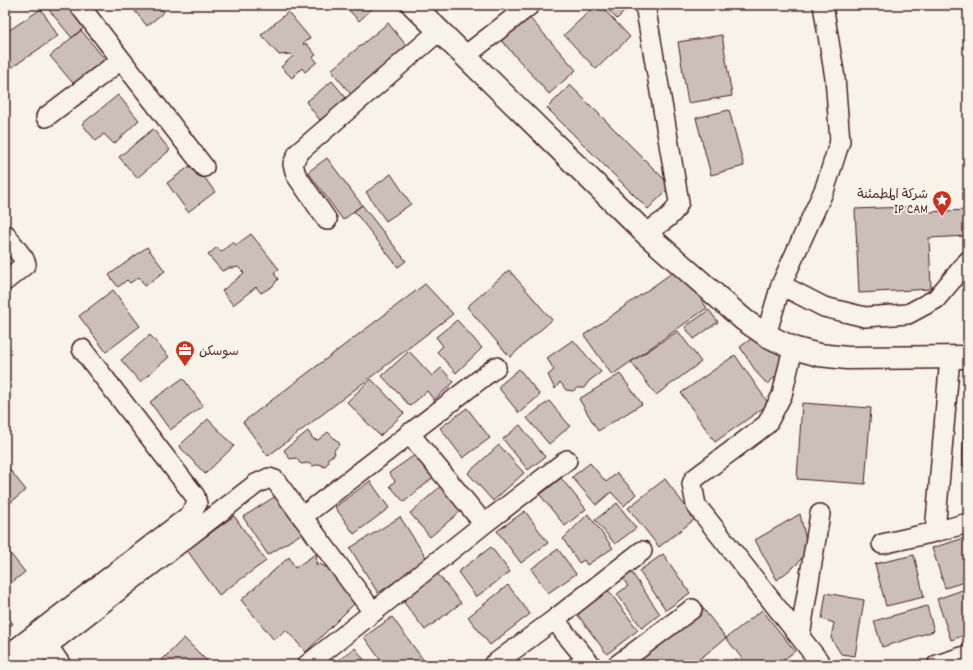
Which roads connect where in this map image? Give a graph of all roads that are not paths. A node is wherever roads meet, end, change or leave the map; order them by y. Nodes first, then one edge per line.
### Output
1 (79, 5) edge
2 (413, 5) edge
3 (530, 5) edge
4 (645, 5) edge
5 (823, 5) edge
6 (439, 31) junction
7 (465, 56) junction
8 (121, 60) junction
9 (46, 117) dead end
10 (204, 167) dead end
11 (327, 220) dead end
12 (644, 233) junction
13 (5, 234) edge
14 (968, 261) edge
15 (5, 282) edge
16 (781, 285) junction
17 (766, 335) junction
18 (793, 348) junction
19 (82, 349) dead end
20 (959, 357) edge
21 (496, 367) dead end
22 (409, 433) junction
23 (567, 460) dead end
24 (820, 514) dead end
25 (302, 517) junction
26 (968, 523) edge
27 (484, 524) junction
28 (935, 532) junction
29 (882, 544) dead end
30 (642, 551) dead end
31 (692, 609) dead end
32 (373, 612) junction
33 (555, 619) junction
34 (800, 636) junction
35 (48, 646) junction
36 (968, 655) edge
37 (5, 657) edge
38 (23, 665) edge
39 (62, 665) edge
40 (307, 665) edge
41 (493, 665) edge
42 (592, 665) edge
43 (617, 665) edge
44 (822, 665) edge
45 (937, 665) edge

1 - 8 street
2 - 6 main road
3 - 7 street
4 - 12 street
5 - 16 street
6 - 7 main road
6 - 11 street
7 - 12 main road
8 - 9 street
8 - 10 street
12 - 17 main road
13 - 15 street
14 - 16 street
16 - 17 street
17 - 18 main road
18 - 20 main road
18 - 34 street
19 - 37 street
20 - 28 street
21 - 22 street
22 - 25 street
22 - 27 street
23 - 27 street
24 - 34 street
25 - 32 street
25 - 35 street
26 - 28 street
27 - 32 street
28 - 29 street
30 - 33 street
31 - 43 street
32 - 40 street
33 - 41 street
33 - 42 street
34 - 44 street
35 - 38 street
35 - 39 street
36 - 45 street

